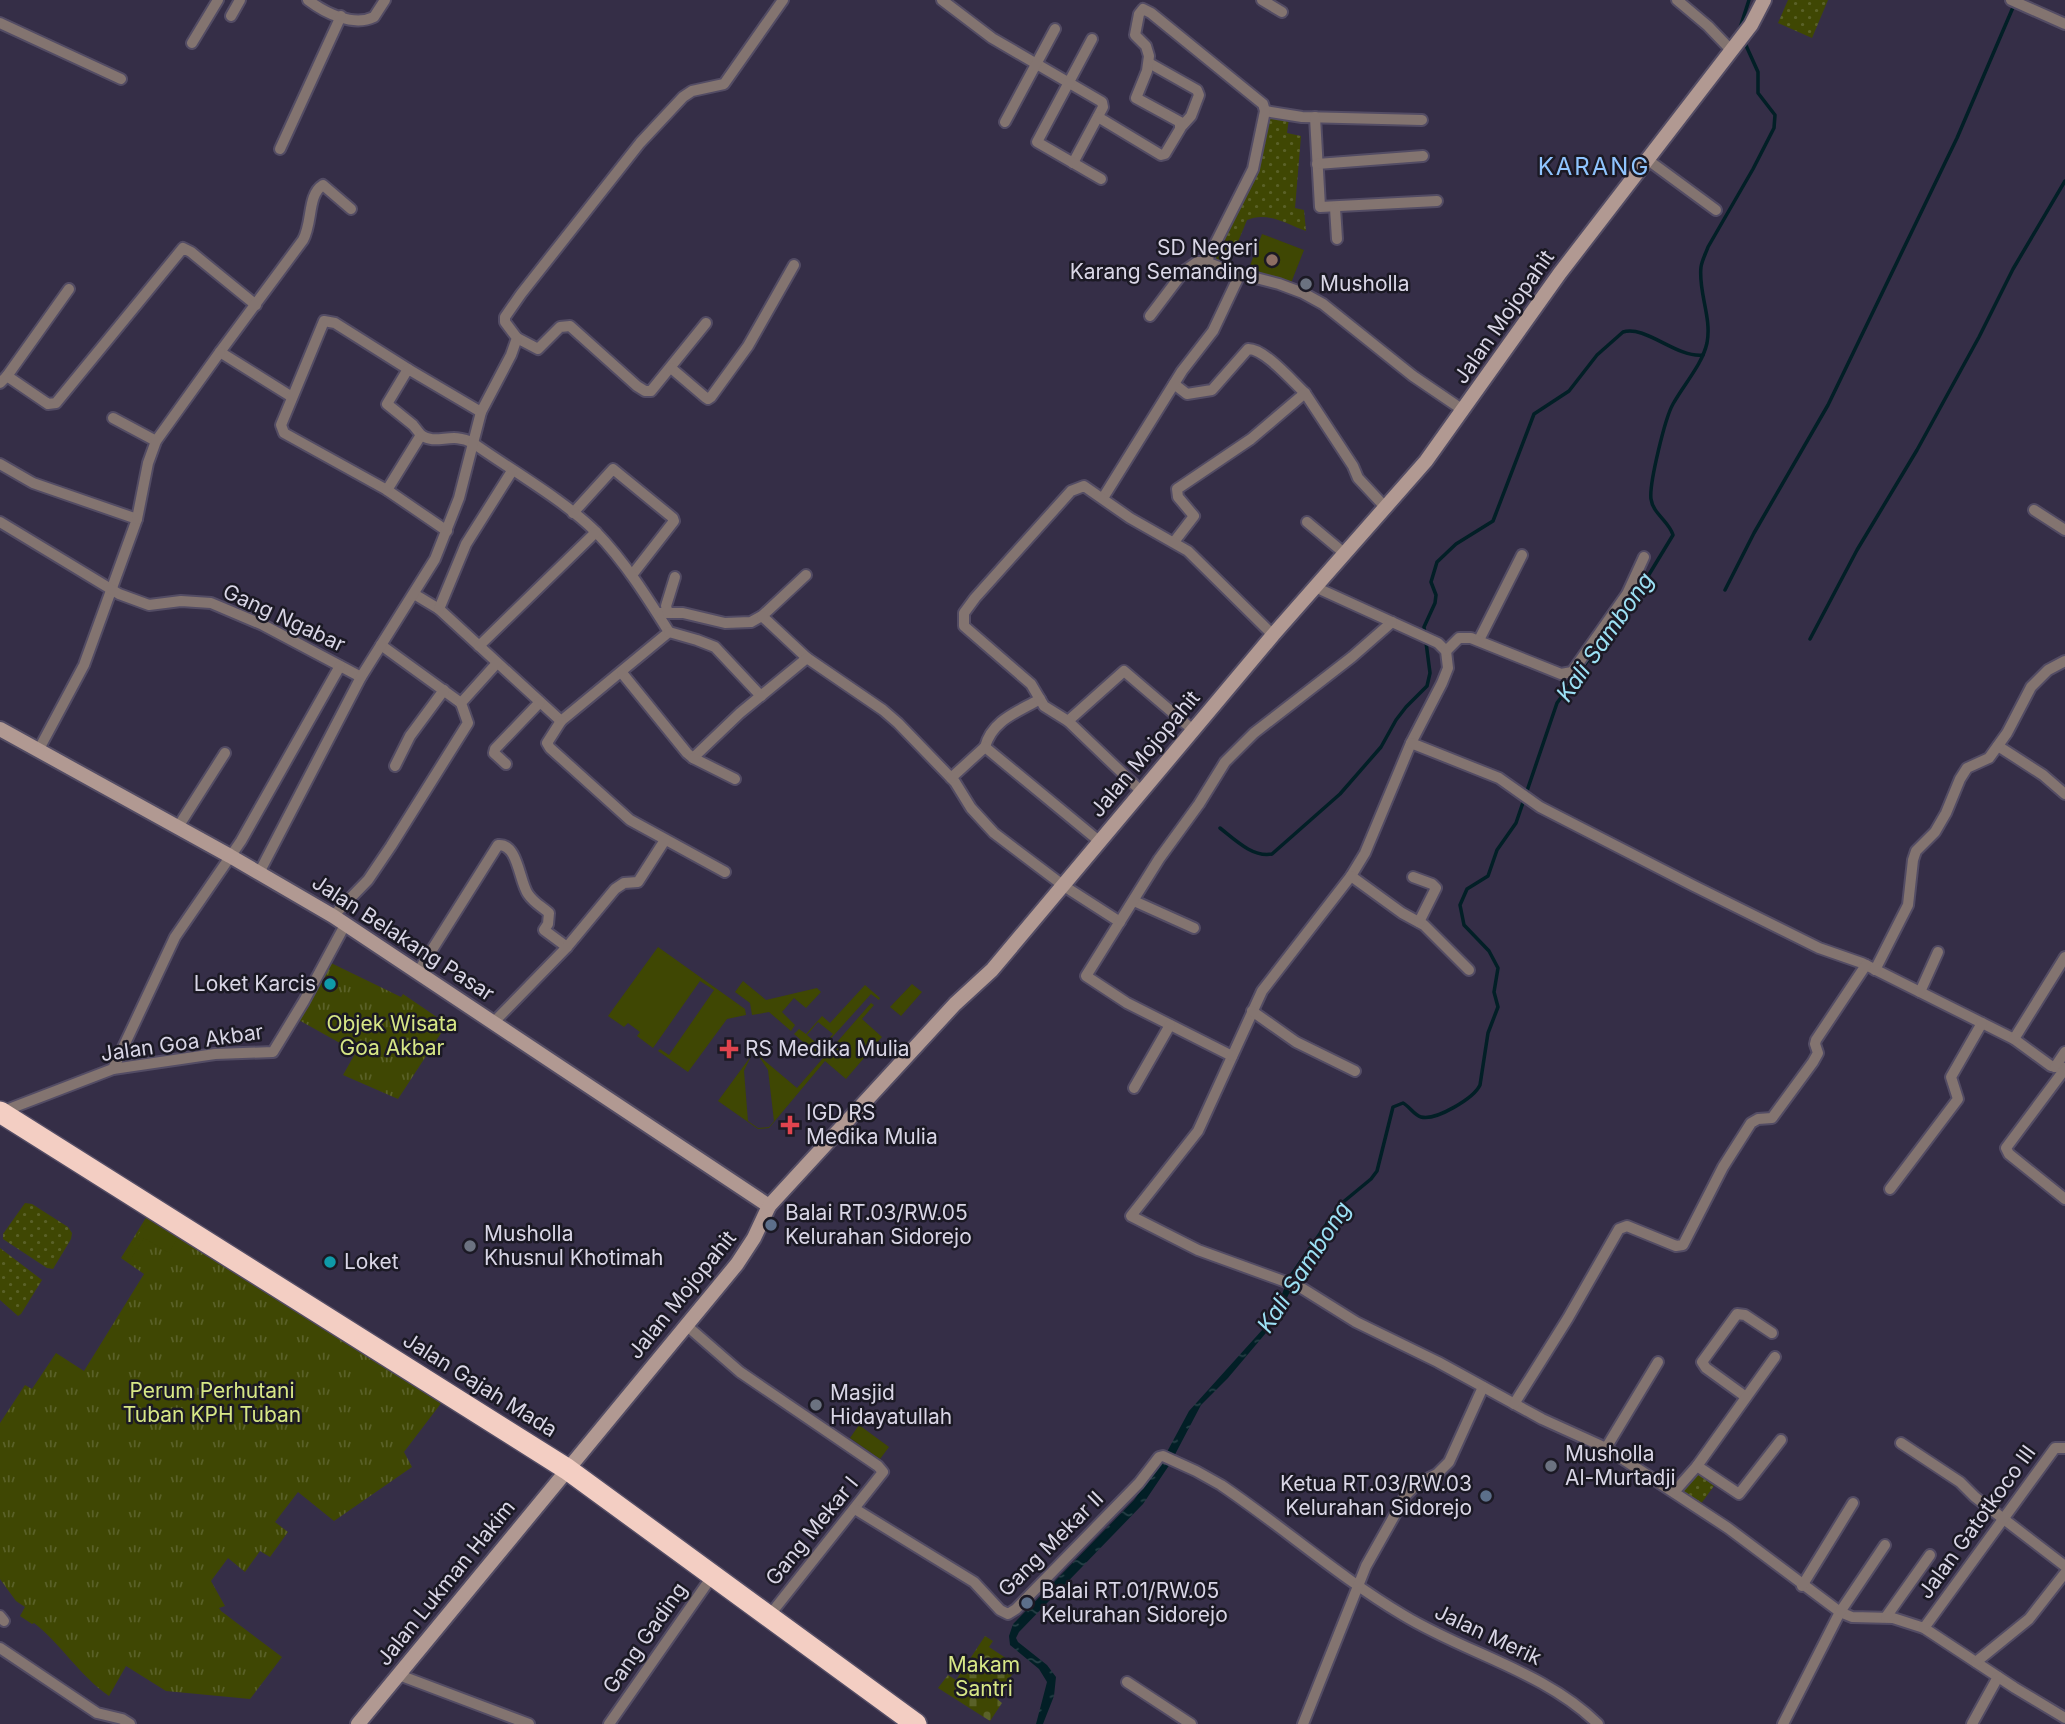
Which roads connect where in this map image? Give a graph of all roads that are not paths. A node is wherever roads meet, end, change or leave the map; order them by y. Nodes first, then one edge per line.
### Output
1 (218, 0) edge
2 (240, 0) edge
3 (308, 0) edge
4 (384, 0) edge
5 (783, 0) edge
6 (942, 0) edge
7 (1262, 0) edge
8 (1677, 0) edge
9 (1764, 0) edge
10 (2011, 0) edge
11 (1282, 12) dead end
12 (230, 16) dead end
13 (341, 16) junction
14 (0, 23) edge
15 (2065, 24) edge
16 (1055, 29) dead end
17 (1092, 39) dead end
18 (192, 43) dead end
19 (1732, 47) junction
20 (1149, 63) junction
21 (1038, 65) junction
22 (121, 79) dead end
23 (1070, 83) junction
24 (1265, 111) junction
25 (1098, 117) junction
26 (1315, 117) junction
27 (1422, 120) dead end
28 (1005, 122) dead end
29 (1181, 127) junction
30 (280, 149) dead end
31 (1423, 156) dead end
32 (1648, 160) junction
33 (1073, 163) junction
34 (1317, 164) junction
35 (1101, 179) dead end
36 (1437, 201) dead end
37 (1335, 208) junction
38 (351, 209) dead end
39 (1716, 210) dead end
40 (1336, 239) dead end
41 (1206, 262) junction
42 (794, 265) dead end
43 (1240, 274) junction
44 (69, 289) dead end
45 (256, 305) junction
46 (1150, 316) dead end
47 (706, 323) dead end
48 (517, 338) junction
49 (220, 352) junction
50 (671, 368) junction
51 (408, 369) junction
52 (4, 379) edge
53 (1174, 384) junction
54 (1305, 393) junction
55 (292, 397) junction
56 (1464, 410) junction
57 (481, 412) junction
58 (113, 418) dead end
59 (421, 435) junction
60 (156, 441) junction
61 (473, 443) junction
62 (0, 464) edge
63 (512, 471) junction
64 (387, 490) junction
65 (1103, 498) junction
66 (1385, 507) junction
67 (2034, 510) dead end
68 (573, 513) junction
69 (137, 519) junction
70 (0, 522) edge
71 (1307, 522) dead end
72 (2065, 530) edge
73 (447, 531) junction
74 (596, 532) junction
75 (1174, 542) junction
76 (1344, 554) junction
77 (1522, 555) dead end
78 (1644, 557) dead end
79 (632, 575) junction
80 (806, 575) dead end
81 (675, 577) dead end
82 (1315, 587) junction
83 (113, 590) junction
84 (414, 594) junction
85 (439, 609) junction
86 (663, 613) junction
87 (762, 616) junction
88 (1392, 622) junction
89 (669, 632) junction
90 (1273, 635) junction
91 (1479, 640) junction
92 (382, 645) junction
93 (479, 646) junction
94 (1442, 647) junction
95 (807, 658) junction
96 (2065, 661) edge
97 (497, 663) junction
98 (340, 666) junction
99 (622, 673) junction
100 (361, 677) junction
101 (444, 690) junction
102 (761, 696) junction
103 (1040, 699) junction
104 (540, 702) junction
105 (461, 703) junction
106 (561, 721) junction
107 (1068, 721) junction
108 (0, 729) edge
109 (1193, 730) junction
110 (1411, 743) junction
111 (1998, 746) junction
112 (985, 747) junction
113 (38, 751) junction
114 (225, 753) dead end
115 (693, 758) junction
116 (506, 764) dead end
117 (395, 766) dead end
118 (951, 778) junction
119 (735, 779) dead end
120 (1141, 792) junction
121 (2065, 794) edge
122 (178, 827) junction
123 (665, 840) junction
124 (1099, 841) junction
125 (230, 856) junction
126 (725, 872) dead end
127 (259, 873) junction
128 (1351, 876) junction
129 (1413, 877) dead end
130 (1063, 886) junction
131 (1134, 901) junction
132 (339, 920) junction
133 (1121, 922) junction
134 (1419, 922) junction
135 (1194, 928) dead end
136 (567, 947) junction
137 (1938, 952) dead end
138 (2065, 957) edge
139 (1871, 968) junction
140 (1469, 970) dead end
141 (418, 972) junction
142 (1920, 992) junction
143 (1252, 1011) junction
144 (494, 1022) junction
145 (1982, 1023) junction
146 (1170, 1025) junction
147 (2014, 1039) junction
148 (2065, 1052) edge
149 (1232, 1056) junction
150 (2062, 1068) edge
151 (113, 1069) junction
152 (1356, 1071) dead end
153 (1134, 1087) dead end
154 (0, 1112) edge
155 (1890, 1189) dead end
156 (2065, 1199) edge
157 (769, 1206) junction
158 (686, 1325) junction
159 (1773, 1333) dead end
160 (1775, 1357) dead end
161 (1658, 1362) dead end
162 (1483, 1387) junction
163 (1746, 1397) junction
164 (1514, 1404) junction
165 (1781, 1440) dead end
166 (1901, 1443) dead end
167 (1606, 1448) junction
168 (2065, 1448) edge
169 (1163, 1456) joint
170 (1697, 1466) junction
171 (567, 1469) junction
172 (1674, 1492) junction
173 (1853, 1503) dead end
174 (855, 1509) junction
175 (2002, 1517) junction
176 (1885, 1545) dead end
177 (1930, 1555) dead end
178 (2065, 1566) edge
179 (713, 1575) junction
180 (2063, 1582) edge
181 (1357, 1585) junction
182 (1802, 1586) junction
183 (1840, 1612) junction
184 (769, 1616) junction
185 (1886, 1617) junction
186 (1924, 1628) junction
187 (0, 1648) edge
188 (1976, 1662) junction
189 (398, 1675) junction
190 (1998, 1677) junction
191 (1127, 1682) dead end
192 (2064, 1717) edge
193 (127, 1722) edge
194 (612, 1723) edge
195 (358, 1724) edge
196 (529, 1724) edge
197 (916, 1724) edge
198 (1191, 1724) edge
199 (1303, 1724) edge
200 (1598, 1724) edge
201 (1783, 1724) edge
202 (1972, 1724) edge

1 - 18 street
2 - 12 street
3 - 13 street
4 - 13 street
5 - 48 street
6 - 21 street
7 - 11 street
8 - 19 street
9 - 19 street, Jalan Mojopahit
10 - 15 street
13 - 30 street
14 - 22 street
16 - 21 street
17 - 23 street
19 - 32 street, Jalan Mojopahit
20 - 24 street
20 - 29 street
20 - 29 street
21 - 23 street
21 - 28 street
23 - 25 street
23 - 33 street
24 - 26 street
24 - 41 street
25 - 29 street
25 - 33 street
26 - 27 street
26 - 34 street
31 - 34 street
32 - 39 street
32 - 56 street, Jalan Mojopahit
33 - 35 street
34 - 37 street
36 - 37 street
37 - 40 street
38 - 45 street
41 - 43 street
41 - 46 street
42 - 50 street
43 - 53 street
43 - 56 street
44 - 52 street
45 - 49 street
45 - 52 street
47 - 50 street
48 - 50 street
48 - 57 street
49 - 55 street
49 - 60 street
51 - 55 street
51 - 57 street
51 - 59 street
53 - 54 street
53 - 65 street
54 - 66 street
54 - 75 street
55 - 64 street
56 - 66 street, Jalan Mojopahit
57 - 61 street
58 - 60 street
59 - 61 street
59 - 64 street
60 - 69 street
61 - 63 street
61 - 73 street
62 - 69 street
63 - 68 street
63 - 85 street
64 - 73 street
65 - 75 street
65 - 103 street
66 - 76 street, Jalan Mojopahit
67 - 72 street
68 - 74 street
68 - 79 street
69 - 83 street
70 - 83 street, Gang Ngabar
71 - 76 street
73 - 84 street
74 - 79 street
74 - 93 street
75 - 90 street
76 - 82 street, Jalan Mojopahit
77 - 91 street
78 - 91 street
79 - 86 street
80 - 87 street
81 - 86 street
82 - 88 street
82 - 90 street, Jalan Mojopahit
83 - 98 street, Gang Ngabar
83 - 113 street
84 - 85 street
84 - 92 street
85 - 93 street
86 - 87 street
86 - 89 street
87 - 95 street
88 - 94 street
88 - 131 street
89 - 99 street
89 - 102 street
90 - 109 street, Jalan Mojopahit
91 - 94 street
92 - 100 street
92 - 101 street
93 - 97 street
94 - 110 street
95 - 102 street
95 - 118 street
96 - 111 street
97 - 104 street
97 - 105 street
98 - 100 street, Gang Ngabar
98 - 125 street
99 - 106 street
99 - 115 street
100 - 127 street
101 - 105 street
101 - 117 street
102 - 115 street
103 - 107 street
103 - 112 street
104 - 106 street
104 - 116 street
105 - 132 street
106 - 123 street
107 - 109 street
107 - 120 street
108 - 113 street, Jalan Belakang Pasar
109 - 120 street, Jalan Mojopahit
110 - 128 street
110 - 139 street
111 - 121 street
111 - 139 street
112 - 118 street
112 - 124 street
113 - 122 street, Jalan Belakang Pasar
114 - 122 street
115 - 119 street
118 - 130 street
120 - 124 street, Jalan Mojopahit
122 - 125 street, Jalan Belakang Pasar
123 - 126 street
123 - 136 street
124 - 130 street, Jalan Mojopahit
125 - 127 street, Jalan Belakang Pasar
125 - 151 street
127 - 132 street, Jalan Belakang Pasar
128 - 134 street
128 - 143 street
129 - 134 street
130 - 133 street
130 - 157 street, Jalan Mojopahit
131 - 133 street
131 - 135 street
132 - 141 street, Jalan Belakang Pasar
132 - 151 street, Jalan Goa Akbar
133 - 146 street
134 - 140 street
136 - 141 street
136 - 144 street
137 - 142 street
138 - 147 street
139 - 142 street
139 - 164 street
141 - 144 street, Jalan Belakang Pasar
142 - 145 street
143 - 149 street
143 - 152 street
144 - 157 street, Jalan Belakang Pasar
145 - 147 street
145 - 155 street
146 - 149 street
146 - 153 street
147 - 150 street
148 - 150 street
149 - 162 street
150 - 156 street
151 - 154 street, Jalan Goa Akbar
154 - 171 highway, Jalan Gajah Mada
157 - 158 street, Jalan Mojopahit
158 - 171 street, Jalan Mojopahit
158 - 174 street, Gang Mekar I
159 - 163 street
160 - 163 street
161 - 167 street
162 - 164 street
162 - 181 street
163 - 170 street
164 - 167 street
165 - 170 street
166 - 175 street
167 - 172 street
168 - 175 street, Jalan Gatotkoco III
169 - 174 street, Gang Mekar II
169 - 181 street, Jalan Merik
170 - 172 street
171 - 179 highway, Jalan Gajah Mada
171 - 189 street, Jalan Lukman Hakim
172 - 182 street
173 - 182 street
174 - 184 street, Gang Mekar I
175 - 178 street
175 - 186 street, Jalan Gatotkoco III
176 - 183 street
177 - 185 street
179 - 184 highway, Jalan Gajah Mada
179 - 194 street, Gang Gading
180 - 188 street
181 - 199 street
181 - 200 street, Jalan Merik
182 - 183 street
183 - 185 street
183 - 201 street
184 - 197 highway, Jalan Gajah Mada
185 - 186 street
186 - 188 street
187 - 193 street
188 - 190 street
189 - 195 street, Jalan Lukman Hakim
189 - 196 street
190 - 192 street
190 - 202 street
191 - 198 street

